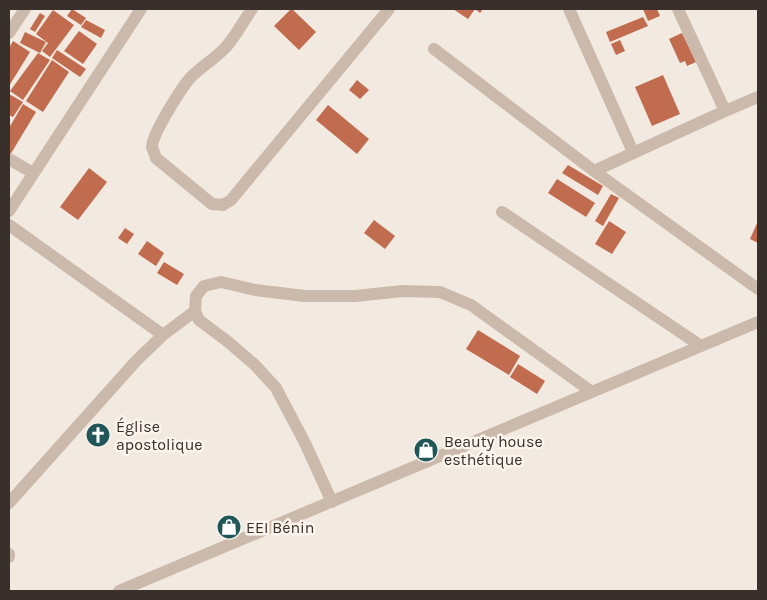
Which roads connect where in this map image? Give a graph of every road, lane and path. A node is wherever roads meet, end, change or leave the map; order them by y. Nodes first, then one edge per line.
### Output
1 (25, 9) edge
2 (141, 9) edge
3 (252, 9) edge
4 (389, 9) edge
5 (569, 9) edge
6 (678, 9) edge
7 (9, 33) edge
8 (434, 49) dead end
9 (758, 97) edge
10 (725, 111) junction
11 (633, 152) junction
12 (9, 159) edge
13 (594, 171) junction
14 (33, 173) junction
15 (9, 211) edge
16 (502, 212) dead end
17 (9, 225) edge
18 (758, 288) edge
19 (196, 312) junction
20 (758, 322) edge
21 (163, 335) junction
22 (701, 346) junction
23 (592, 392) junction
24 (332, 502) junction
25 (9, 503) edge
26 (119, 591) edge

1 - 7 street
2 - 14 street
3 - 4 street
5 - 11 street
6 - 10 street
8 - 13 street
9 - 10 street
10 - 11 street
11 - 13 street
12 - 14 street
13 - 18 street
14 - 15 street
16 - 22 street
17 - 21 street
19 - 21 street
19 - 23 street
19 - 24 street
20 - 22 street
21 - 25 street
22 - 23 street
23 - 24 street
24 - 26 street

